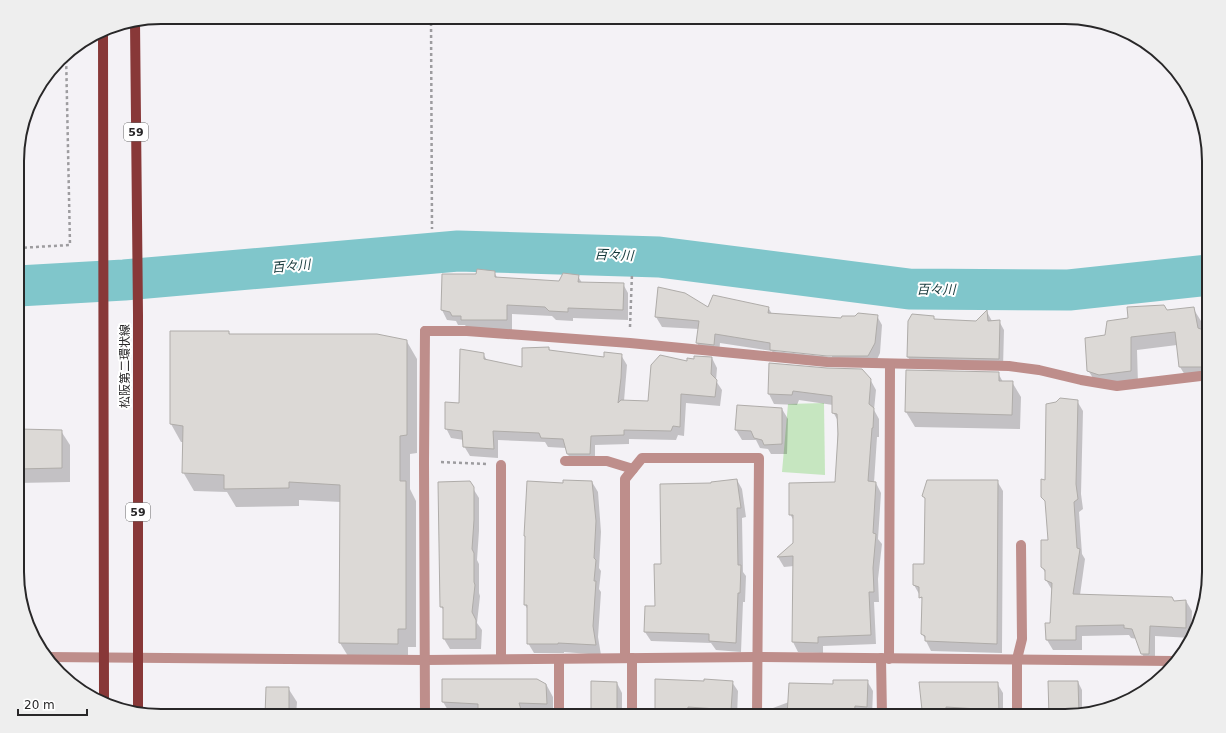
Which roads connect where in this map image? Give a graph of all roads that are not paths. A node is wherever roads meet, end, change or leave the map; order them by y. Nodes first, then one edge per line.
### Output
1 (135, 27) edge
2 (103, 37) edge
3 (890, 364) junction
4 (1202, 376) edge
5 (565, 461) dead end
6 (501, 465) road end
7 (633, 469) junction
8 (1021, 545) dead end
9 (54, 657) edge
10 (138, 657) junction
11 (104, 658) junction
12 (560, 658) junction
13 (629, 658) junction
14 (757, 658) junction
15 (885, 658) junction
16 (501, 659) junction
17 (1017, 659) junction
18 (425, 660) junction
19 (1169, 661) edge
20 (104, 697) edge
21 (138, 707) edge
22 (425, 709) edge
23 (559, 709) edge
24 (632, 709) edge
25 (757, 709) edge
26 (882, 709) edge
27 (1016, 709) edge

1 - 10 main road, 松阪第二環状線 / 59
2 - 11 main road, 松阪第二環状線
3 - 4 street
3 - 15 street
3 - 18 street
5 - 7 street
6 - 16 street
7 - 13 street
7 - 14 street
8 - 17 street
9 - 11 street
10 - 11 street
10 - 18 street
10 - 21 main road, 松阪第二環状線 / 59
11 - 20 main road, 松阪第二環状線
12 - 13 street
12 - 16 street
12 - 23 street
13 - 14 street
13 - 24 street
14 - 15 street
14 - 25 street
15 - 17 street
15 - 26 street
16 - 18 street
17 - 19 street
17 - 27 street
18 - 22 street

